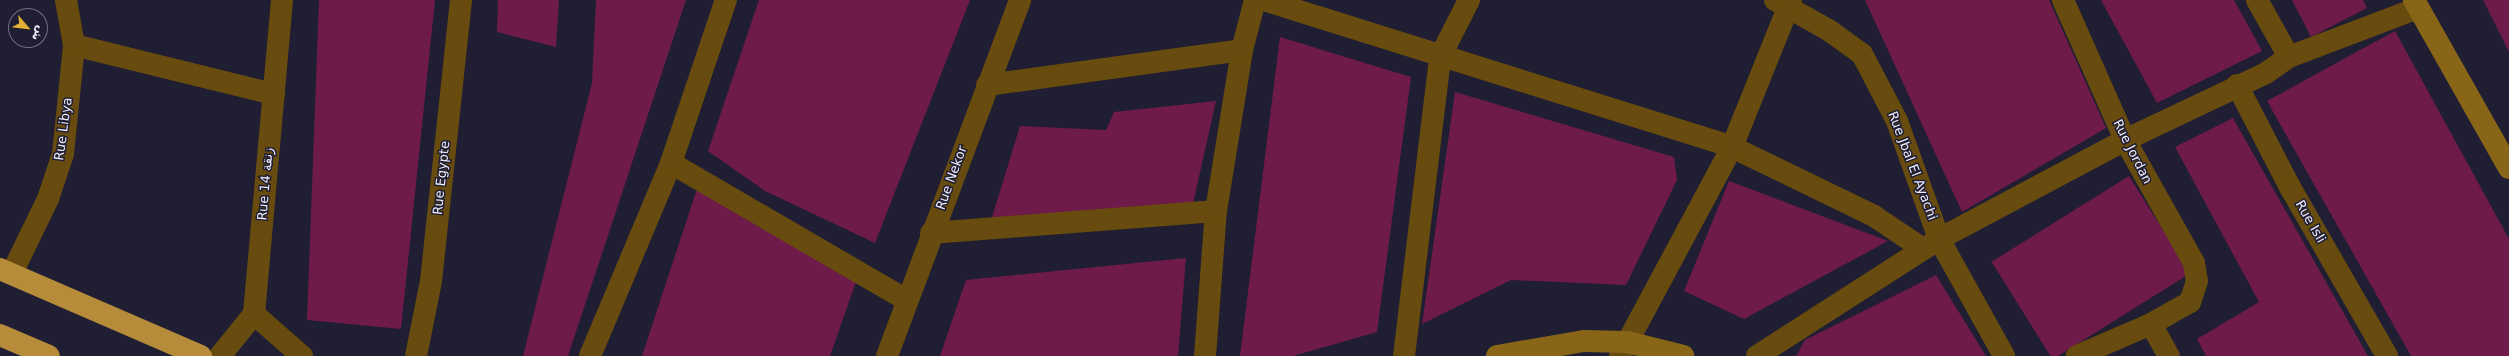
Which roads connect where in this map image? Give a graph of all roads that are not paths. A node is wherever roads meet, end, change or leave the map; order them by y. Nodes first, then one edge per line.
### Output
1 (66, 0) edge
2 (282, 0) edge
3 (461, 0) edge
4 (726, 0) edge
5 (1020, 0) edge
6 (1255, 0) edge
7 (1264, 0) edge
8 (1469, 0) edge
9 (2063, 0) edge
10 (2257, 0) edge
11 (1785, 2) edge
12 (2416, 4) edge
13 (74, 45) junction
14 (1242, 50) junction
15 (1440, 57) junction
16 (2289, 57) junction
17 (987, 85) junction
18 (2237, 85) junction
19 (274, 94) junction
20 (2125, 140) junction
21 (1732, 147) junction
22 (671, 163) junction
23 (2509, 168) edge
24 (1216, 211) junction
25 (931, 233) junction
26 (1931, 244) junction
27 (6, 271) edge
28 (905, 299) junction
29 (254, 314) junction
30 (2151, 324) junction
31 (0, 335) edge
32 (1624, 349) edge
33 (49, 356) edge
34 (202, 356) edge
35 (220, 356) edge
36 (302, 356) edge
37 (416, 356) edge
38 (590, 356) edge
39 (887, 356) edge
40 (1205, 356) edge
41 (1404, 356) edge
42 (1497, 356) edge
43 (1683, 356) edge
44 (1757, 356) edge
45 (2004, 356) edge
46 (2077, 356) edge
47 (2169, 356) edge
48 (2387, 356) edge

1 - 13 street, Rue Libya
2 - 19 street, Rue 14 زنقة
3 - 37 street, Rue Egypte
4 - 22 street
5 - 17 street, Rue Nekor
6 - 14 street
7 - 15 street
8 - 15 street
9 - 20 street, Rue Jordan
10 - 16 street
11 - 21 street
11 - 26 street, Rue Jbal El Ayachi
12 - 16 street
12 - 23 street
13 - 19 street
13 - 27 street, Rue Libya
14 - 17 street
14 - 24 street
15 - 21 street
15 - 41 street
16 - 18 street
17 - 25 street, Rue Nekor
18 - 20 street
18 - 48 street, Rue Isli
19 - 29 street, Rue 14 زنقة
20 - 26 street
20 - 30 street, Rue Jordan
21 - 26 street
21 - 32 street
22 - 28 street
22 - 38 street
24 - 25 street
24 - 40 street
25 - 28 street, Rue Nekor
26 - 44 street
26 - 45 street, Rue Jbal El Ayachi
27 - 34 highway
28 - 39 street, Rue Nekor
29 - 35 street
29 - 36 street
30 - 46 street
30 - 47 street
31 - 33 highway
32 - 42 street
32 - 43 street

